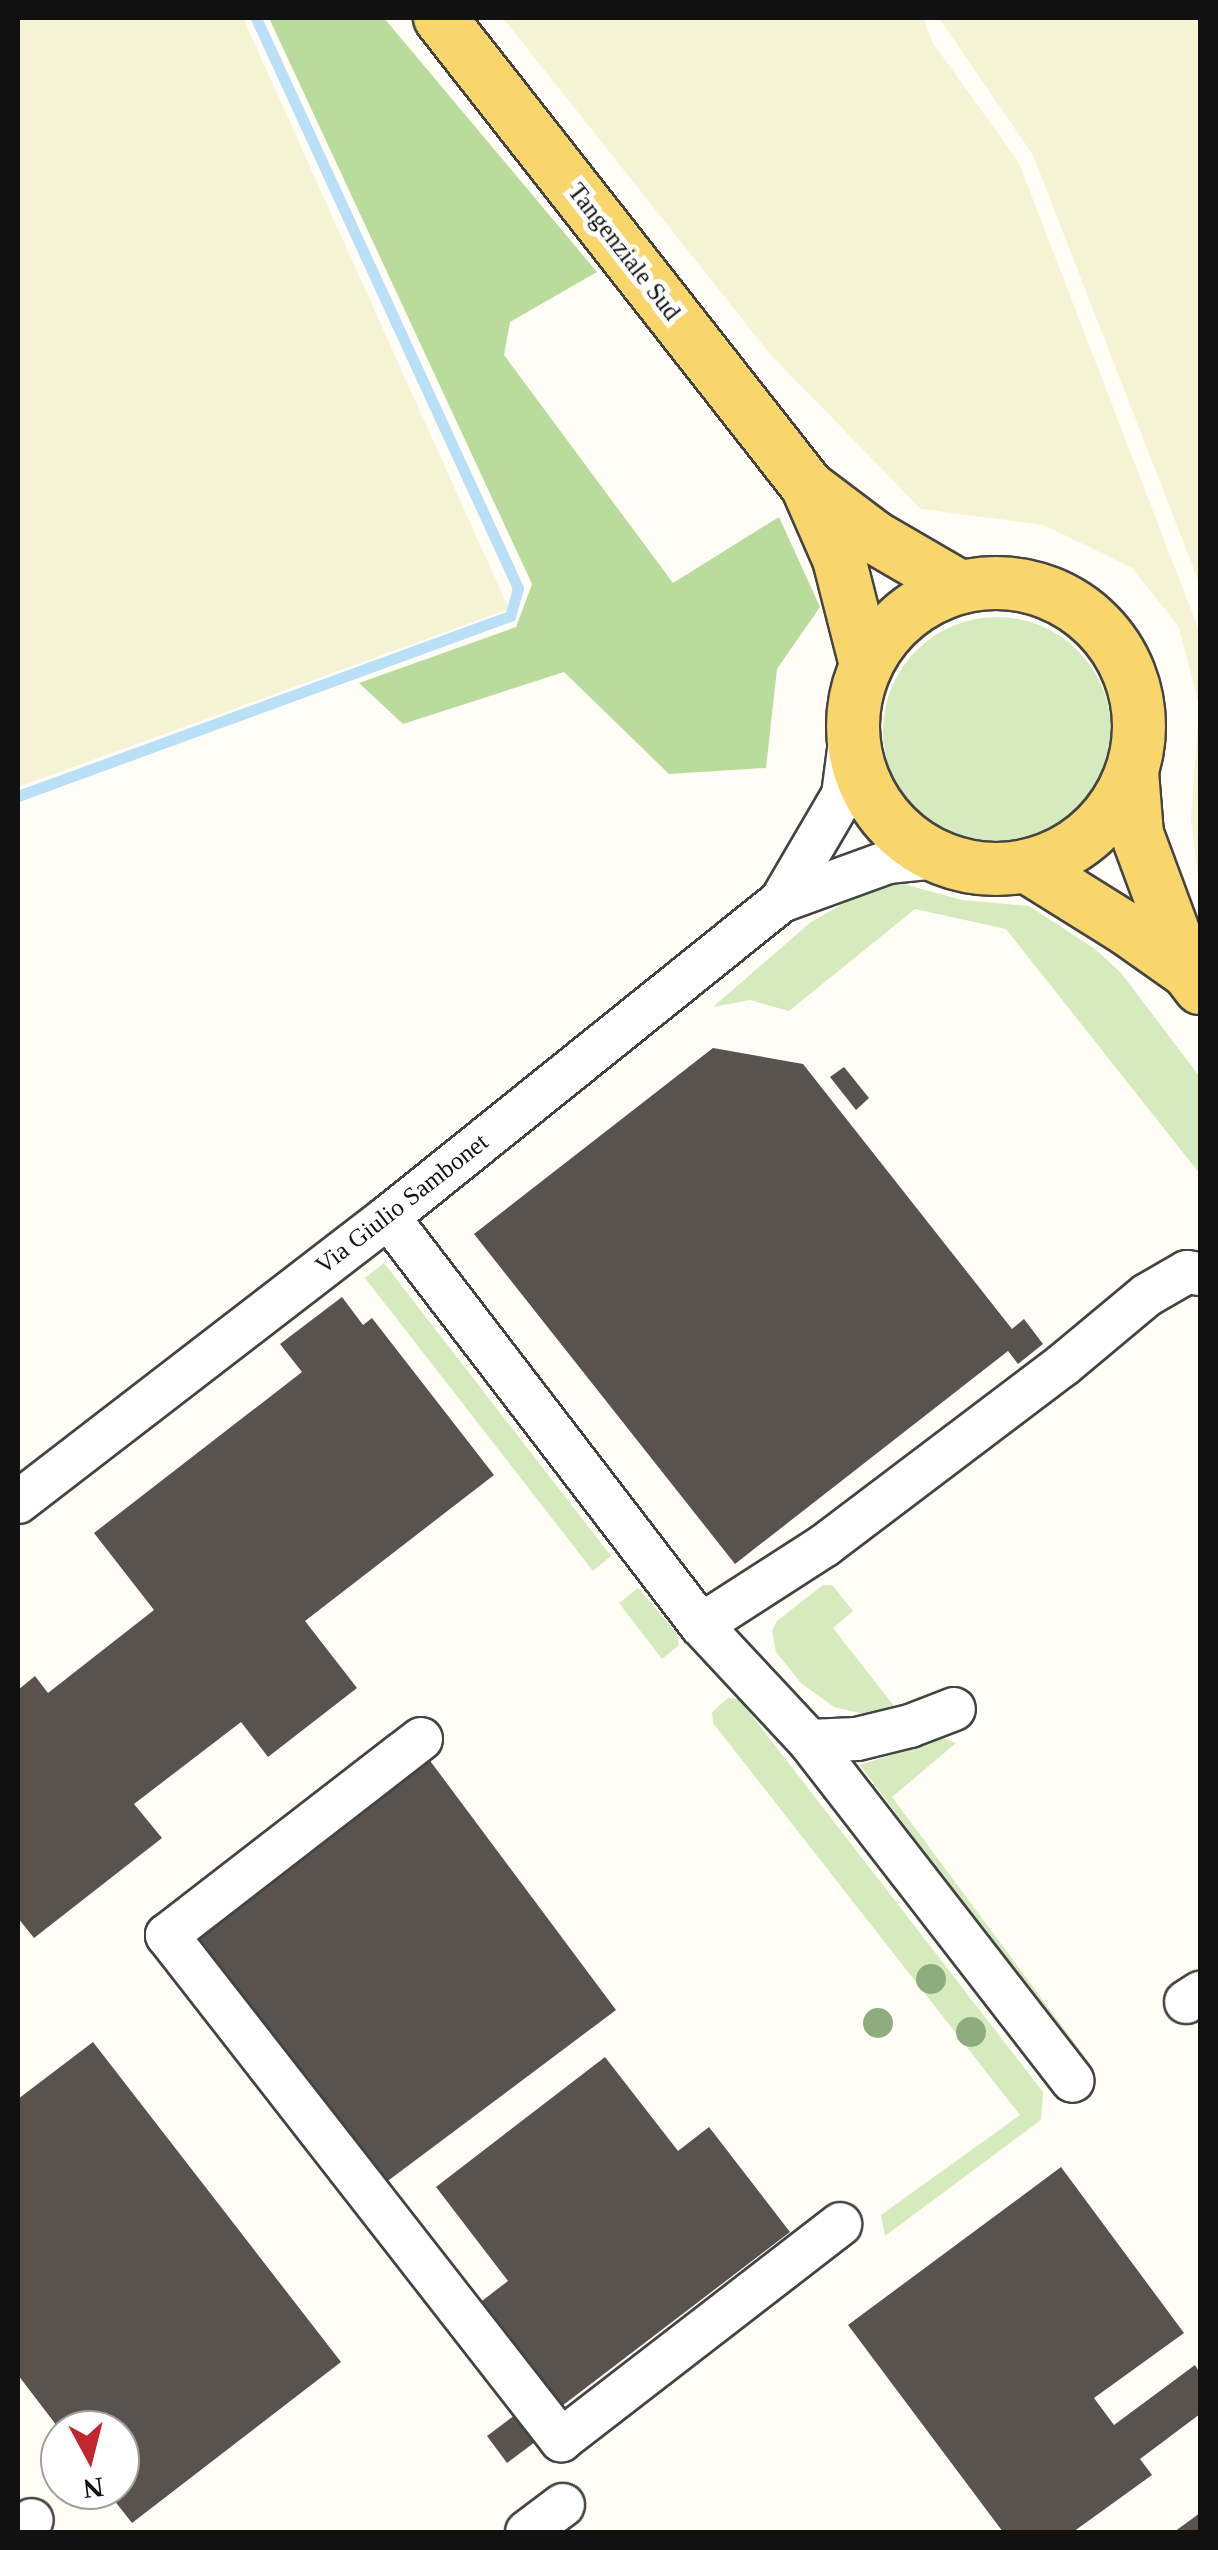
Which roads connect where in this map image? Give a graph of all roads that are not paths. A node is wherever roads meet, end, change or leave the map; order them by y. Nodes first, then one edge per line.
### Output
1 (440, 18) edge
2 (808, 487) junction
3 (960, 588) junction
4 (866, 665) junction
5 (852, 727) junction
6 (1132, 772) junction
7 (938, 857) junction
8 (1026, 866) junction
9 (781, 901) junction
10 (1194, 980) edge
11 (388, 1217) junction
12 (1200, 1274) edge
13 (18, 1502) edge
14 (701, 1625) junction
15 (954, 1708) dead end
16 (420, 1738) dead end
17 (810, 1740) junction
18 (1073, 2081) dead end
19 (840, 2224) dead end
20 (563, 2505) dead end
21 (527, 2532) edge

1 - 2 main road, Tangenziale Sud
2 - 3 main road, Tangenziale Sud
2 - 4 main road, Tangenziale Sud
3 - 4 main road
3 - 6 main road
4 - 5 main road
5 - 7 main road
5 - 9 street, Via Giulio Sambonet
6 - 8 main road
6 - 10 main road
7 - 8 main road
7 - 9 street, Via Giulio Sambonet
8 - 10 main road
9 - 11 street, Via Giulio Sambonet
11 - 13 street, Via Giulio Sambonet
11 - 14 street
12 - 14 street
14 - 17 street
15 - 17 street
16 - 19 street
17 - 18 street
20 - 21 street

